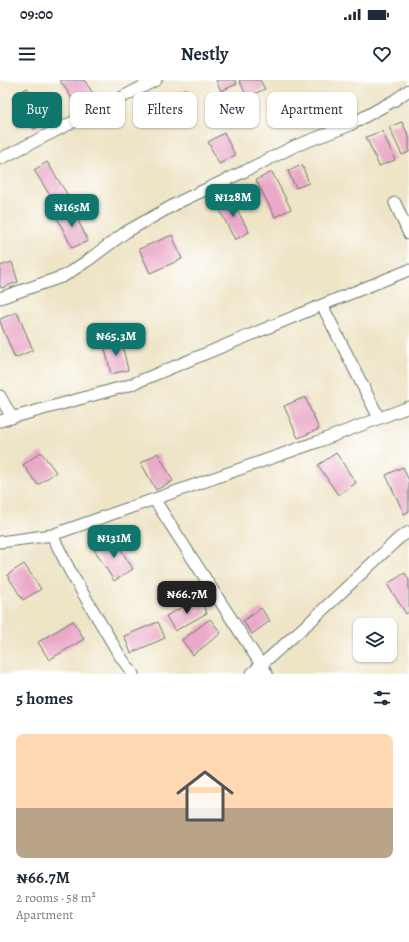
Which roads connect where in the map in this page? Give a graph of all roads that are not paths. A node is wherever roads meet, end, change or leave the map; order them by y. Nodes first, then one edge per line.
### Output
1 (154, 81) edge
2 (409, 90) edge
3 (0, 159) edge
4 (396, 202) dead end
5 (409, 234) edge
6 (409, 270) edge
7 (0, 298) edge
8 (322, 305) junction
9 (0, 396) edge
10 (409, 407) edge
11 (12, 418) junction
12 (379, 418) junction
13 (0, 421) edge
14 (154, 499) junction
15 (409, 532) edge
16 (52, 535) junction
17 (0, 542) edge
18 (264, 669) edge
19 (133, 674) edge
20 (251, 674) edge

1 - 3 street
2 - 7 street
4 - 5 street
6 - 8 street
8 - 11 street
8 - 12 street
9 - 11 street
10 - 12 street
11 - 13 street
12 - 14 street
14 - 16 street
14 - 18 street
15 - 18 street
16 - 17 street
16 - 19 street
18 - 20 street

